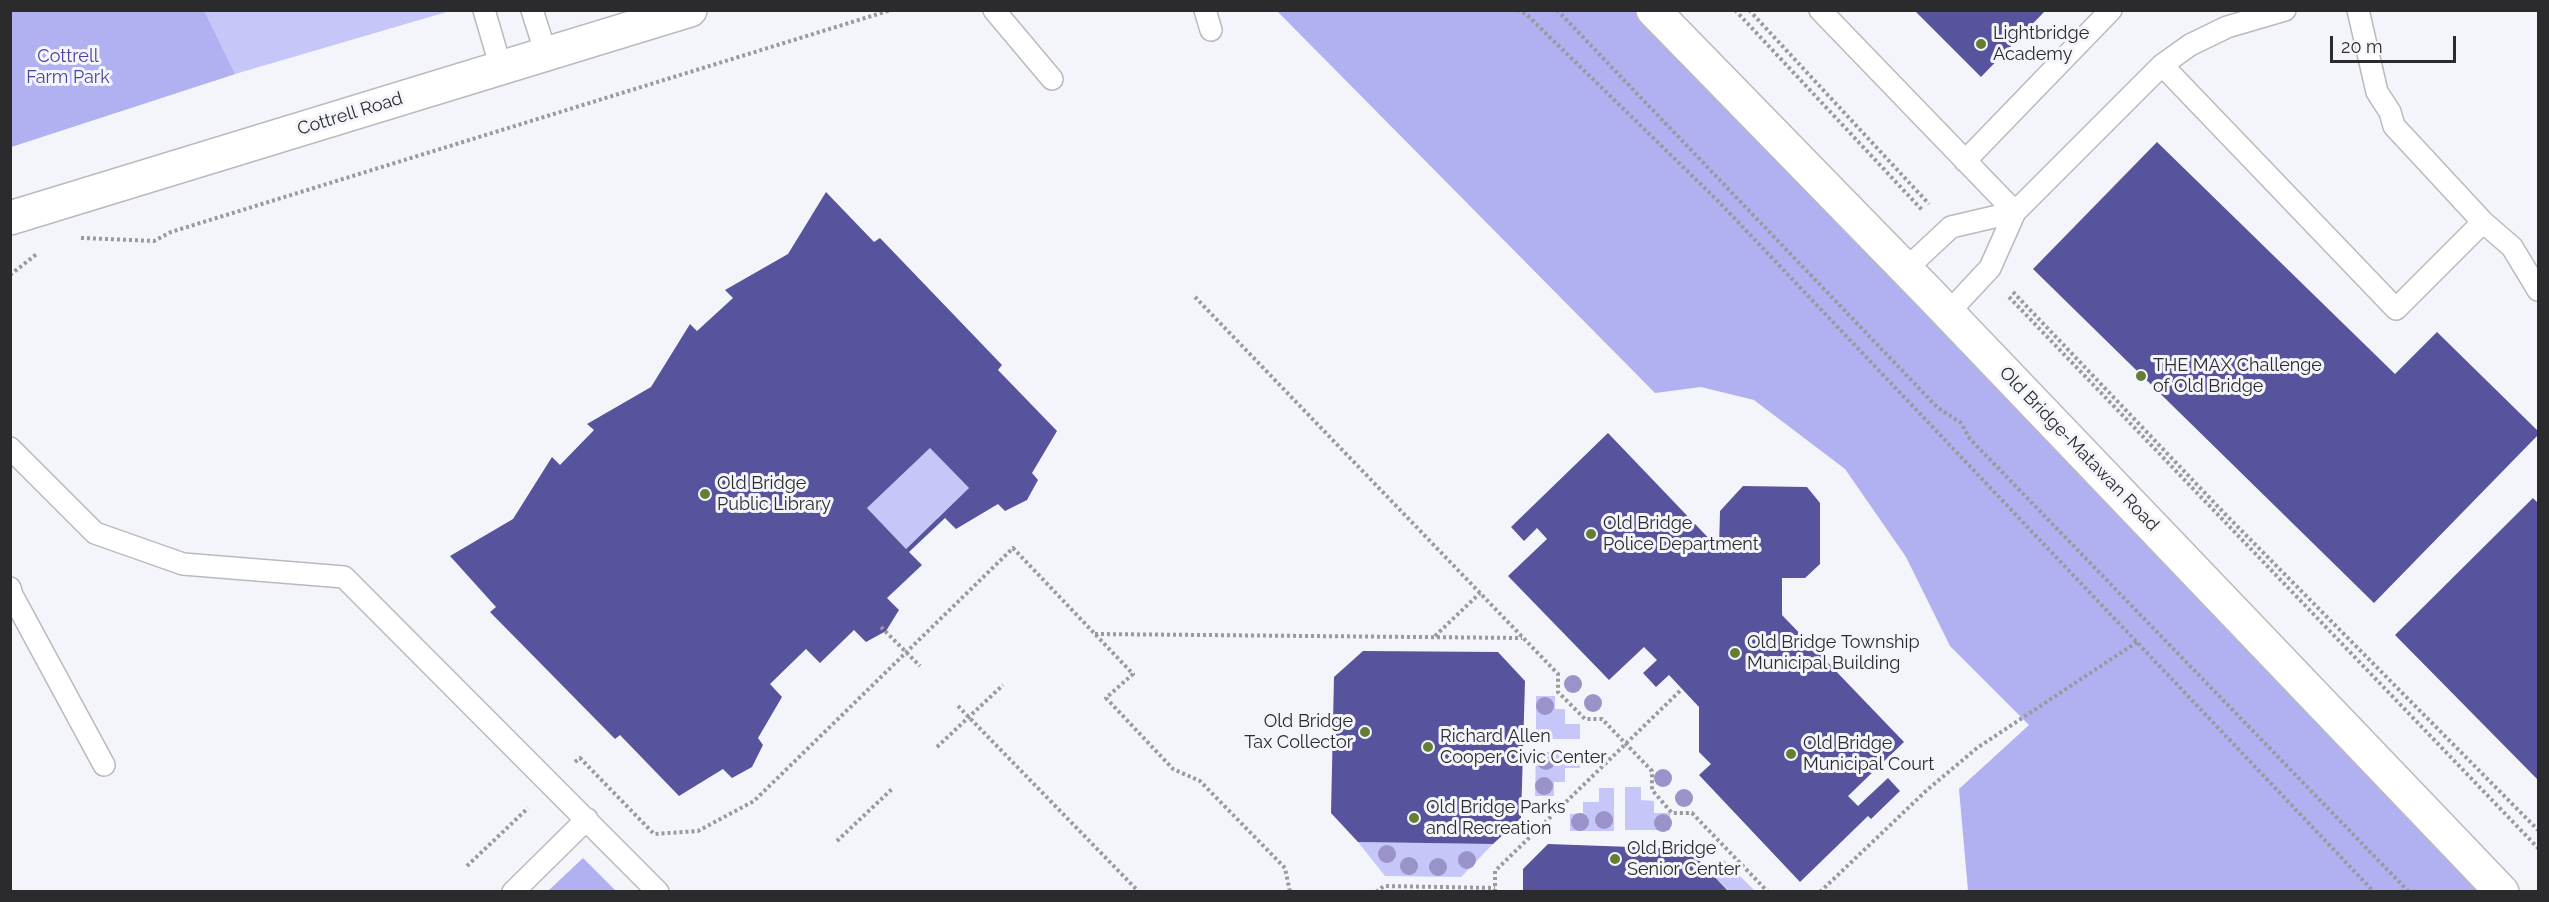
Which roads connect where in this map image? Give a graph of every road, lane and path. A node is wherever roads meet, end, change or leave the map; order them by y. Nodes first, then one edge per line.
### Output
1 (484, 10) edge
2 (532, 10) edge
3 (690, 10) edge
4 (891, 10) edge
5 (994, 10) edge
6 (1516, 10) edge
7 (1557, 10) edge
8 (1653, 10) edge
9 (1736, 10) edge
10 (1749, 10) edge
11 (1820, 10) edge
12 (2111, 10) edge
13 (2285, 10) edge
14 (2358, 10) edge
15 (546, 54) junction
16 (2162, 65) junction
17 (501, 68) junction
18 (1052, 79) dead end
19 (1965, 161) junction
20 (2015, 212) junction
21 (10, 219) edge
22 (2483, 222) junction
23 (1947, 230) junction
24 (70, 238) dead end
25 (41, 251) dead end
26 (1906, 269) junction
27 (1987, 271) junction
28 (10, 275) edge
29 (2538, 290) edge
30 (1195, 297) dead end
31 (1948, 313) junction
32 (10, 448) edge
33 (10, 588) edge
34 (1480, 593) junction
35 (881, 627) dead end
36 (1095, 634) junction
37 (1435, 636) junction
38 (1523, 638) junction
39 (2137, 642) junction
40 (906, 653) junction
41 (920, 666) dead end
42 (1003, 685) dead end
43 (1682, 689) dead end
44 (958, 706) dead end
45 (969, 717) junction
46 (1626, 744) junction
47 (937, 747) dead end
48 (104, 765) dead end
49 (570, 766) dead end
50 (893, 788) dead end
51 (532, 804) dead end
52 (587, 819) junction
53 (2538, 830) edge
54 (837, 841) dead end
55 (2538, 848) edge
56 (468, 866) dead end
57 (1495, 890) edge
58 (513, 891) edge
59 (658, 891) edge
60 (1139, 891) edge
61 (1290, 891) edge
62 (1376, 891) edge
63 (1768, 891) edge
64 (1820, 891) edge
65 (2374, 891) edge
66 (2409, 891) edge
67 (2502, 891) edge

1 - 17 lane
2 - 15 lane
3 - 15 main road, Cottrell Road
4 - 24 path
5 - 18 lane
6 - 39 path
7 - 66 path
8 - 26 main road, Old Bridge-Matawan Road
9 - 23 path
10 - 23 path
11 - 19 lane
12 - 19 lane
13 - 16 lane
14 - 22 lane
15 - 17 main road, Cottrell Road
16 - 20 lane
16 - 22 lane
17 - 21 main road, Cottrell Road
19 - 20 lane
20 - 23 lane
20 - 27 lane
22 - 29 lane
23 - 26 lane
25 - 28 path
26 - 31 main road, Old Bridge-Matawan Road
27 - 31 lane
27 - 53 path
27 - 55 path
30 - 34 path
31 - 67 main road, Old Bridge-Matawan Road
32 - 52 lane
33 - 48 lane
34 - 37 path
34 - 38 path
35 - 40 path
36 - 37 path
36 - 40 path
36 - 61 path
37 - 38 path
38 - 46 path
39 - 64 path
39 - 65 path
40 - 41 path
40 - 49 path
42 - 45 path
43 - 46 path
44 - 45 path
45 - 47 path
45 - 60 path
46 - 57 path
46 - 63 path
50 - 54 path
51 - 56 path
52 - 58 lane
52 - 59 lane
57 - 62 path

